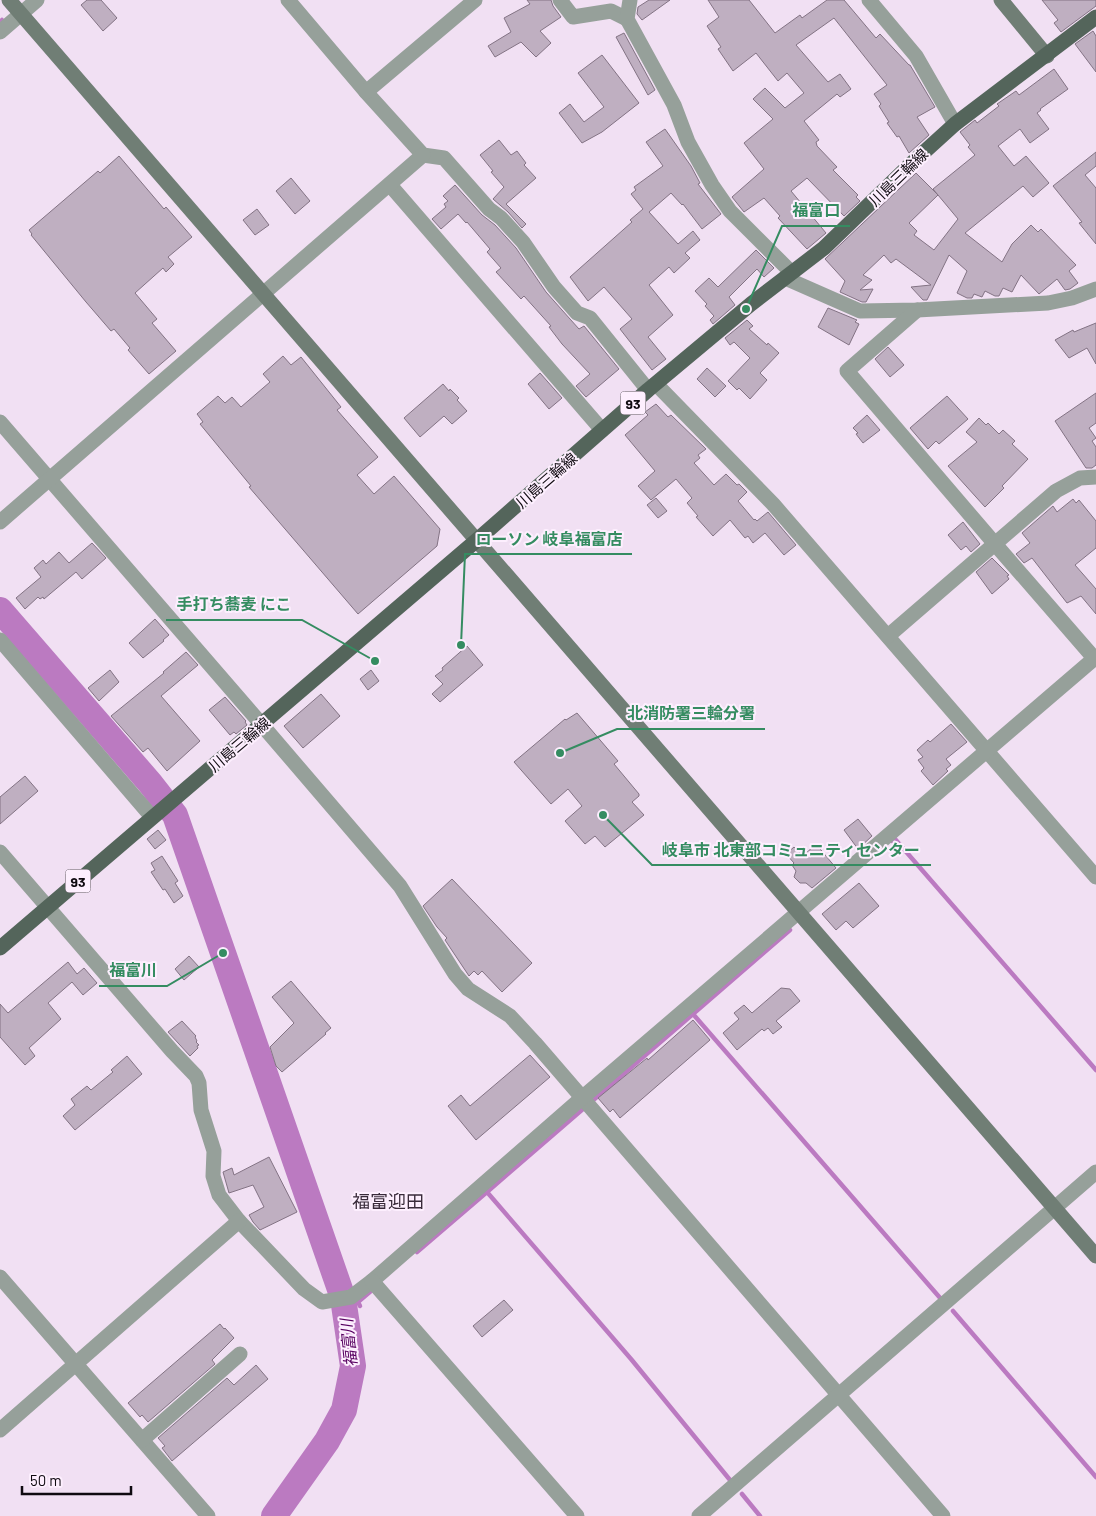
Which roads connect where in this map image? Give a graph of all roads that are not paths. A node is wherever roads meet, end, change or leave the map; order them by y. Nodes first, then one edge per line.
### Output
1 (9, 0) edge
2 (37, 0) edge
3 (288, 0) edge
4 (475, 0) edge
5 (560, 0) edge
6 (630, 0) edge
7 (869, 0) edge
8 (1000, 0) edge
9 (21, 14) junction
10 (1096, 17) edge
11 (627, 19) junction
12 (0, 32) edge
13 (1047, 56) junction
14 (366, 92) junction
15 (955, 124) junction
16 (423, 156) junction
17 (390, 185) junction
18 (788, 276) junction
19 (1096, 290) edge
20 (264, 293) junction
21 (917, 310) junction
22 (652, 387) junction
23 (0, 422) edge
24 (602, 430) junction
25 (1096, 477) edge
26 (49, 480) junction
27 (0, 522) edge
28 (477, 540) junction
29 (994, 544) junction
30 (888, 636) junction
31 (0, 640) edge
32 (1095, 657) edge
33 (262, 725) junction
34 (985, 751) junction
35 (154, 815) junction
36 (0, 852) edge
37 (1096, 877) edge
38 (48, 907) junction
39 (799, 913) junction
40 (0, 948) edge
41 (587, 1102) junction
42 (1096, 1172) edge
43 (1054, 1208) junction
44 (239, 1221) junction
45 (1096, 1256) edge
46 (0, 1277) edge
47 (375, 1284) junction
48 (240, 1354) dead end
49 (76, 1364) junction
50 (838, 1394) junction
51 (0, 1430) edge
52 (142, 1440) junction
53 (208, 1516) edge
54 (577, 1516) edge
55 (699, 1516) edge
56 (943, 1516) edge

1 - 9 street
2 - 9 street
3 - 14 street
4 - 14 street
5 - 11 street
6 - 11 street
7 - 15 street
8 - 13 street
9 - 12 street
9 - 20 street
10 - 13 main road, 川島三輪線 / 93
11 - 18 street
13 - 15 main road, 川島三輪線 / 93
14 - 16 street
15 - 18 main road, 川島三輪線 / 93
16 - 17 street
16 - 22 street
17 - 20 street
17 - 24 street
18 - 21 street
18 - 22 main road, 川島三輪線 / 93
19 - 21 street
20 - 26 street
20 - 28 street
21 - 29 street
22 - 24 main road, 川島三輪線 / 93
22 - 30 street
23 - 26 street
24 - 28 main road, 川島三輪線 / 93
25 - 29 street
26 - 27 street
26 - 33 street
28 - 33 main road, 川島三輪線 / 93
28 - 39 street
29 - 30 street
29 - 32 street
30 - 34 street
31 - 35 street
32 - 34 street
33 - 35 main road, 川島三輪線 / 93
33 - 41 street
34 - 37 street
34 - 39 street
35 - 38 main road, 川島三輪線 / 93
36 - 38 street
38 - 40 main road, 川島三輪線 / 93
38 - 44 street
39 - 41 street
39 - 43 street
41 - 47 street
41 - 50 street
42 - 43 street
43 - 45 street
43 - 50 street
44 - 47 street
44 - 49 street
46 - 49 street
47 - 54 street
48 - 52 street
49 - 51 street
49 - 52 street
50 - 55 street
50 - 56 street
52 - 53 street

